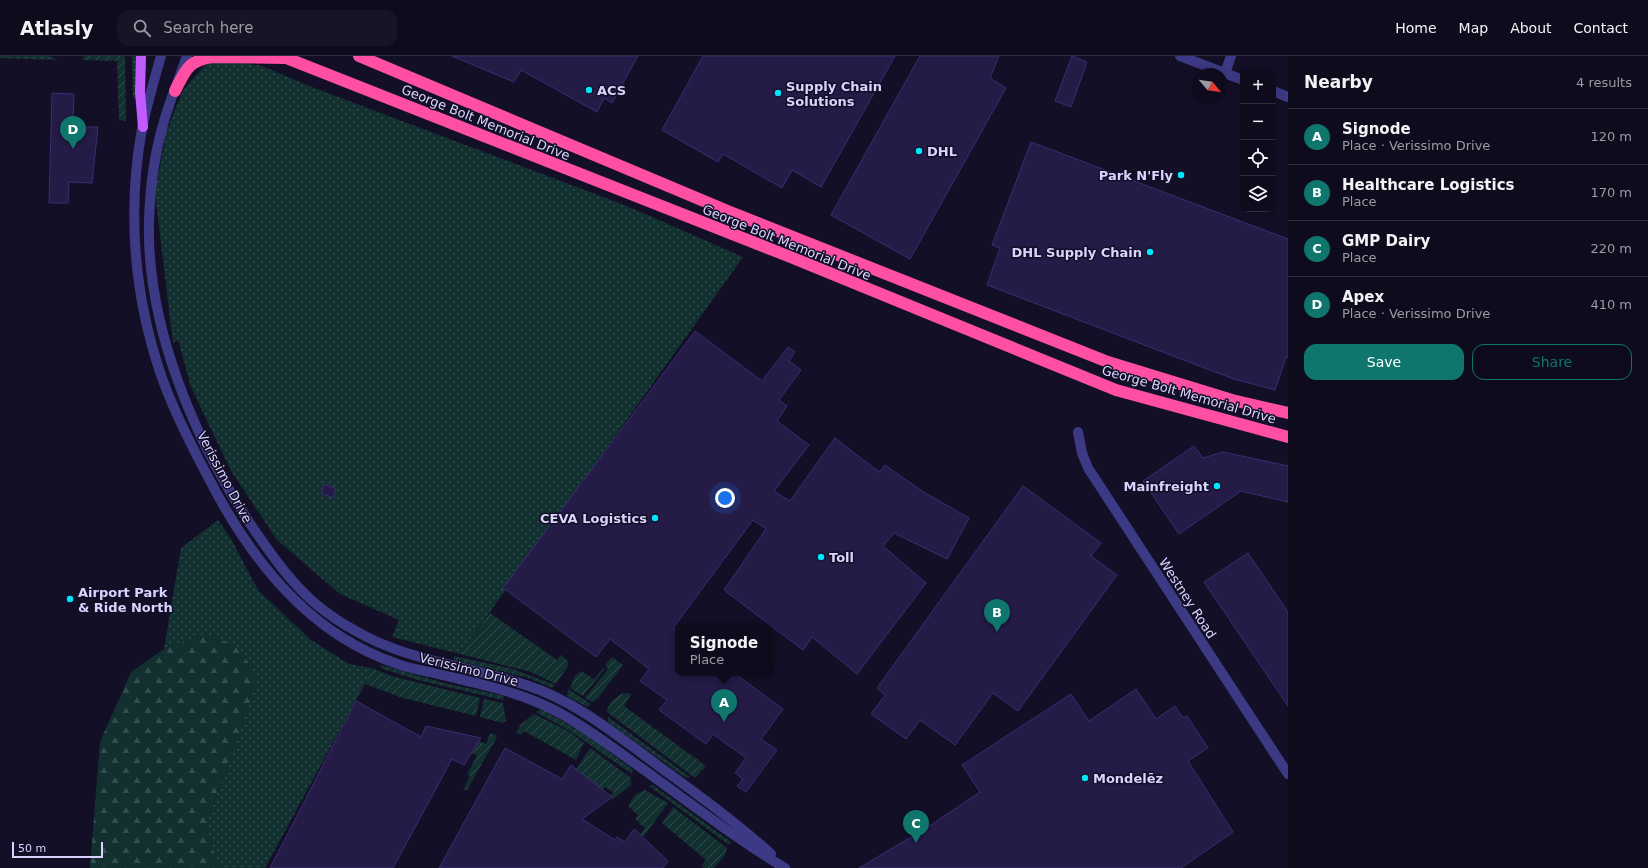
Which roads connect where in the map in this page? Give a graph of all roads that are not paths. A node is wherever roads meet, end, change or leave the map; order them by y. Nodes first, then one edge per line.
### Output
1 (141, 56) edge
2 (161, 56) edge
3 (187, 56) edge
4 (359, 56) edge
5 (1180, 56) edge
6 (1231, 56) edge
7 (283, 57) edge
8 (1212, 68) edge
9 (1227, 68) edge
10 (1228, 74) edge
11 (1240, 79) edge
12 (175, 91) junction
13 (1276, 92) edge
14 (1288, 97) edge
15 (143, 127) junction
16 (1288, 413) edge
17 (1078, 432) dead end
18 (1288, 437) edge
19 (1288, 774) edge
20 (786, 868) edge

1 - 15 main road
2 - 15 street, Verissimo Drive
3 - 12 street, Verissimo Drive
4 - 16 highway, George Bolt Memorial Drive
5 - 8 street
6 - 9 street
7 - 12 highway
7 - 18 highway, George Bolt Memorial Drive
10 - 11 street
12 - 20 street, Verissimo Drive
13 - 14 street
15 - 20 street, Verissimo Drive
17 - 19 street, Westney Road

